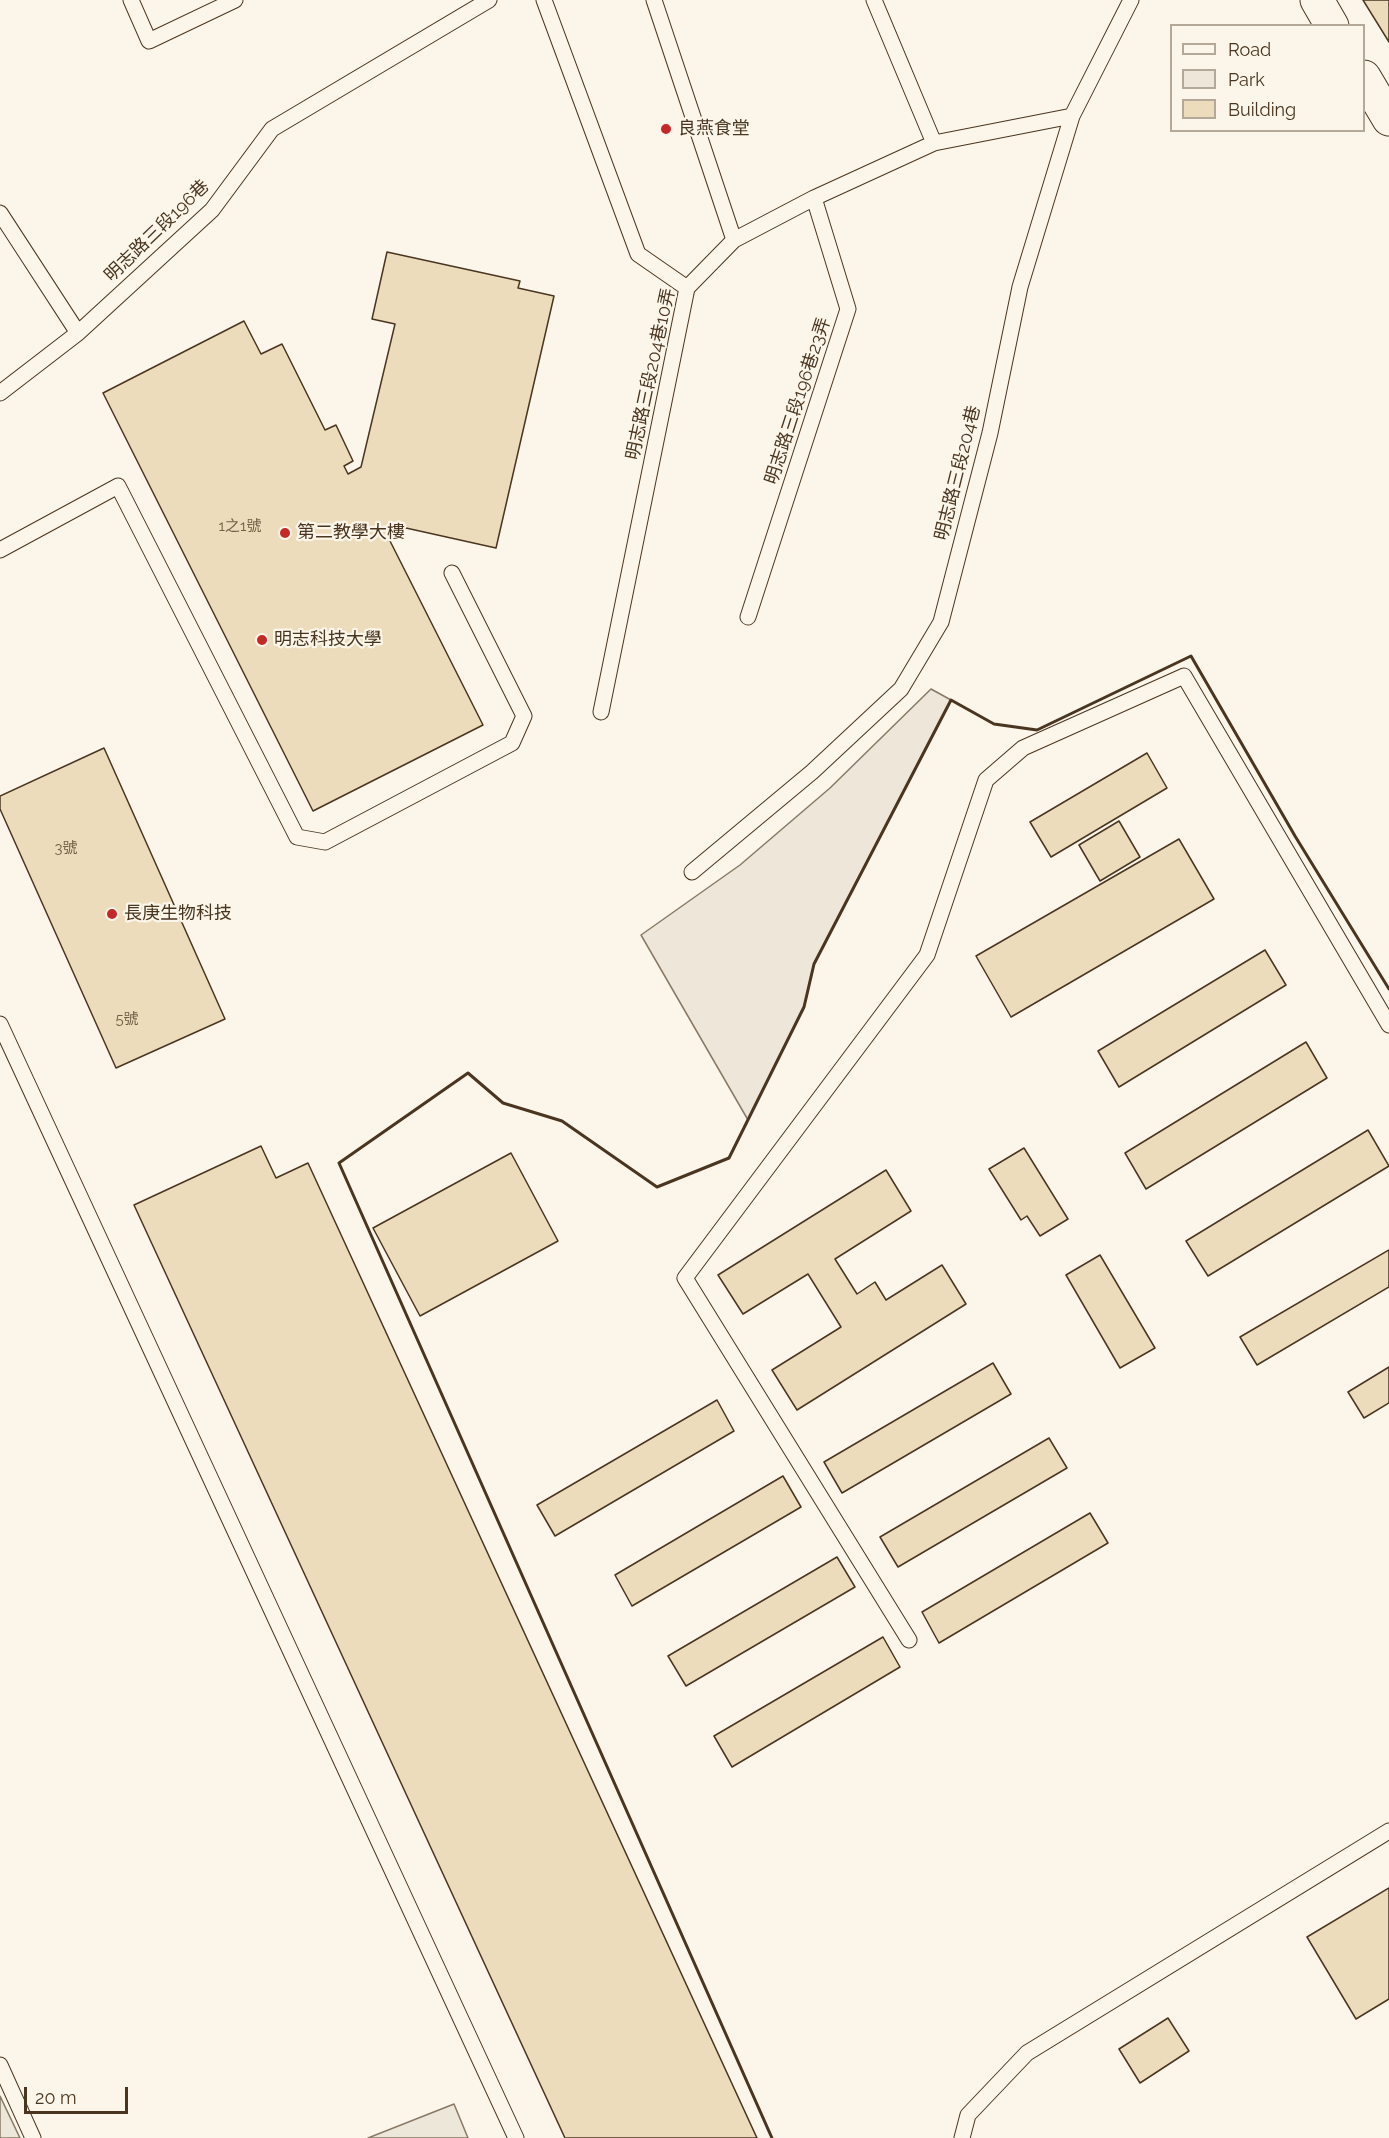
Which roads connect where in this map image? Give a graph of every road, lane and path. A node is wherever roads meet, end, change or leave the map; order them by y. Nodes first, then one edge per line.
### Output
1 (131, 0) edge
2 (235, 0) edge
3 (489, 0) edge
4 (544, 0) edge
5 (654, 0) edge
6 (874, 0) edge
7 (1131, 0) edge
8 (1317, 0) edge
9 (1331, 24) edge
10 (1365, 79) edge
11 (1071, 116) junction
12 (1389, 119) edge
13 (934, 143) junction
14 (814, 198) junction
15 (0, 213) edge
16 (734, 240) junction
17 (687, 288) junction
18 (78, 333) junction
19 (0, 393) edge
20 (0, 550) edge
21 (452, 573) dead end
22 (748, 617) dead end
23 (602, 712) dead end
24 (692, 872) dead end
25 (0, 1024) edge
26 (1389, 1024) edge
27 (909, 1640) dead end
28 (1389, 1831) edge
29 (0, 2065) edge
30 (33, 2138) edge
31 (516, 2138) edge
32 (962, 2138) edge

1 - 2 lane
3 - 18 lane, 明志路三段196巷
4 - 17 lane
5 - 16 lane
6 - 13 lane
7 - 11 lane, 明志路三段204巷
8 - 9 main road
10 - 12 main road
11 - 13 lane, 明志路三段204巷10弄
11 - 24 lane, 明志路三段204巷
13 - 14 lane, 明志路三段204巷10弄
14 - 16 lane, 明志路三段204巷10弄
14 - 22 lane, 明志路三段196巷23弄
15 - 18 lane
16 - 17 lane, 明志路三段204巷10弄
17 - 23 lane, 明志路三段204巷10弄
18 - 19 lane, 明志路三段196巷
20 - 21 lane
25 - 31 lane
26 - 27 lane
28 - 32 lane
29 - 30 lane

